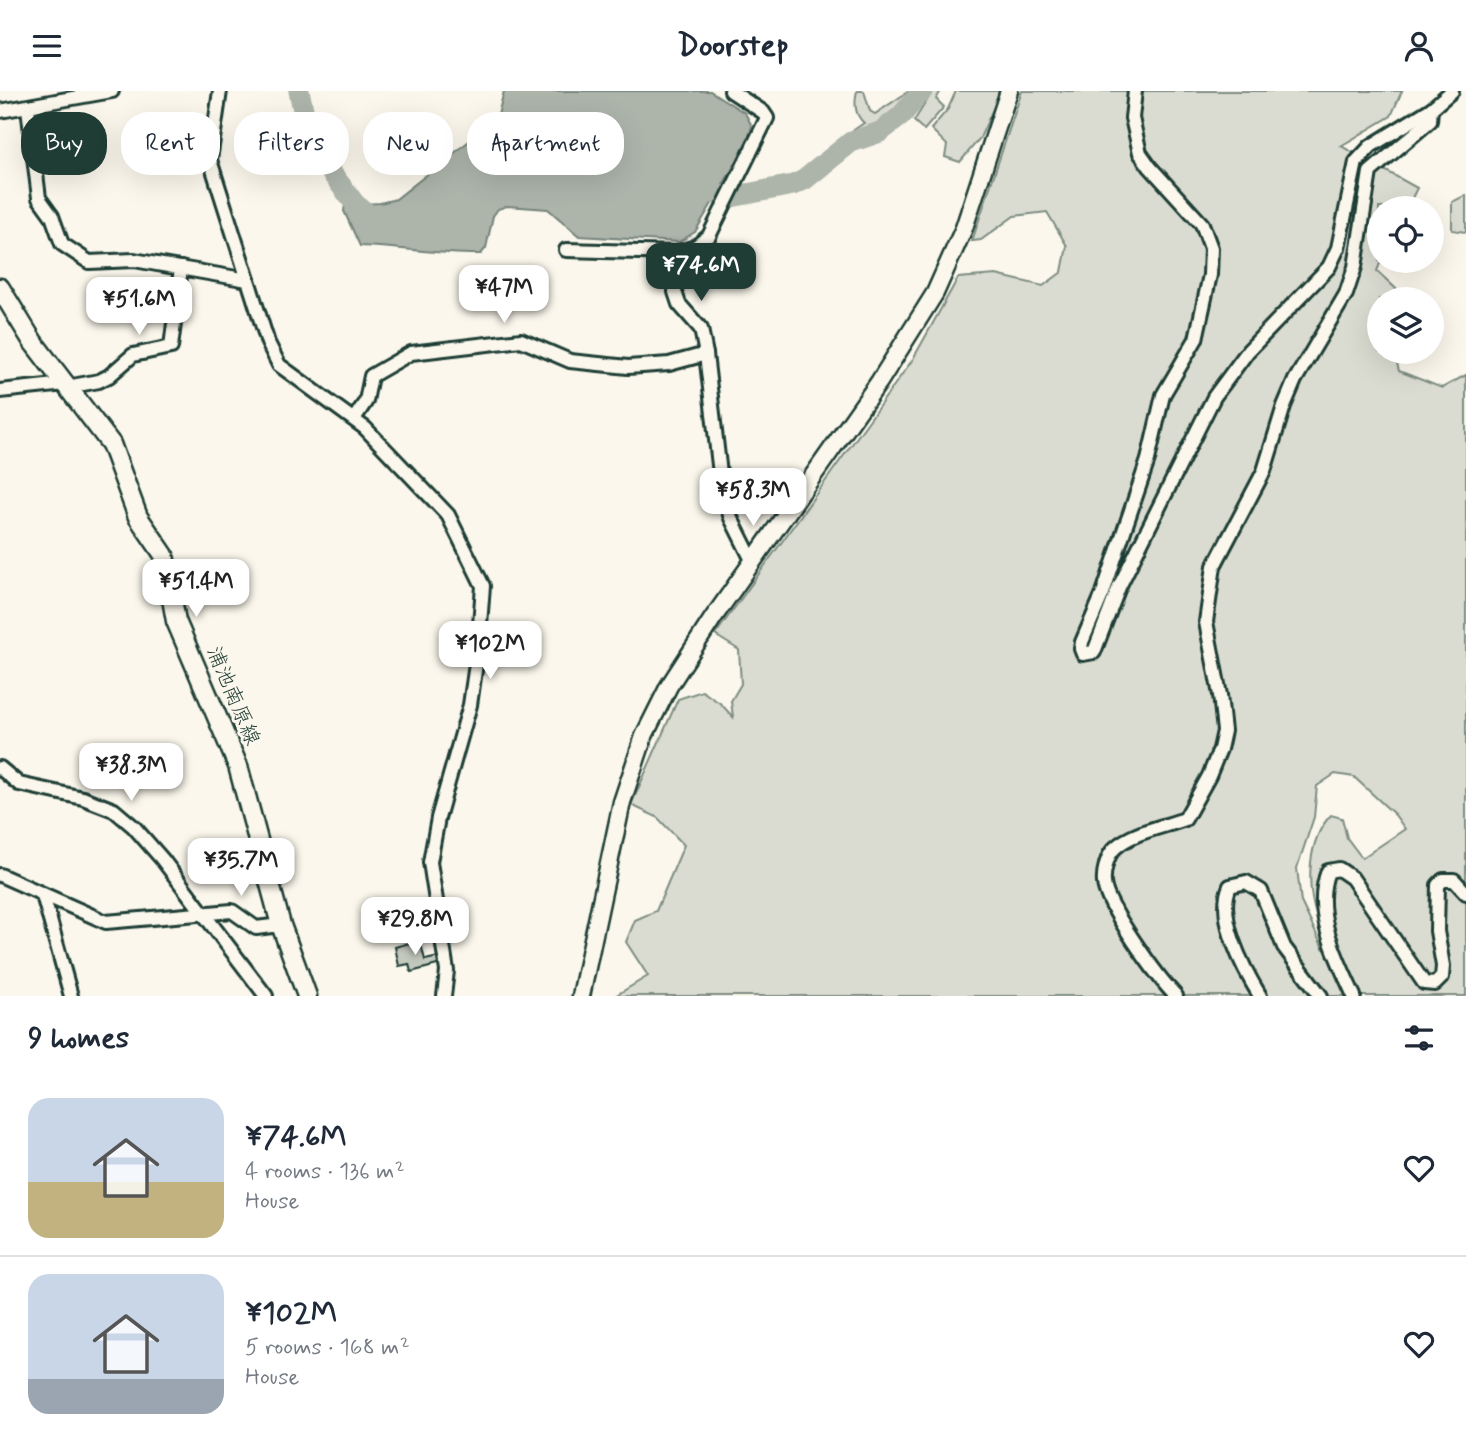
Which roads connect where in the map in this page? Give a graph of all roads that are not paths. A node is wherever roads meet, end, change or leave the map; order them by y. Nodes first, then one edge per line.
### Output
1 (112, 91) edge
2 (220, 91) edge
3 (731, 91) edge
4 (1009, 91) edge
5 (1135, 91) edge
6 (1452, 91) edge
7 (28, 108) junction
8 (1431, 109) junction
9 (0, 111) edge
10 (566, 250) dead end
11 (676, 253) junction
12 (181, 268) junction
13 (247, 280) junction
14 (0, 288) edge
15 (706, 354) junction
16 (66, 385) junction
17 (0, 386) edge
18 (0, 392) edge
19 (354, 419) junction
20 (752, 562) junction
21 (0, 768) edge
22 (0, 876) edge
23 (1466, 893) edge
24 (44, 895) junction
25 (201, 914) junction
26 (281, 925) junction
27 (71, 996) edge
28 (266, 996) edge
29 (307, 996) edge
30 (444, 996) edge
31 (581, 996) edge
32 (1176, 996) edge
33 (1259, 996) edge
34 (1321, 996) edge
35 (1354, 996) edge

1 - 7 street
2 - 13 street
3 - 11 street
4 - 20 street
5 - 8 street
6 - 8 street
7 - 9 street
7 - 12 street
8 - 32 street
10 - 11 street
11 - 15 street
12 - 13 street
12 - 16 street
13 - 19 street
14 - 16 main road, 浦池南原線
15 - 19 street
15 - 20 street
16 - 18 street
16 - 26 main road, 浦池南原線
17 - 18 street
19 - 30 street
20 - 31 street
21 - 25 street
22 - 24 street
23 - 35 street
24 - 25 street
24 - 27 street
25 - 26 street
25 - 28 street
26 - 29 main road, 浦池南原線
33 - 34 street

